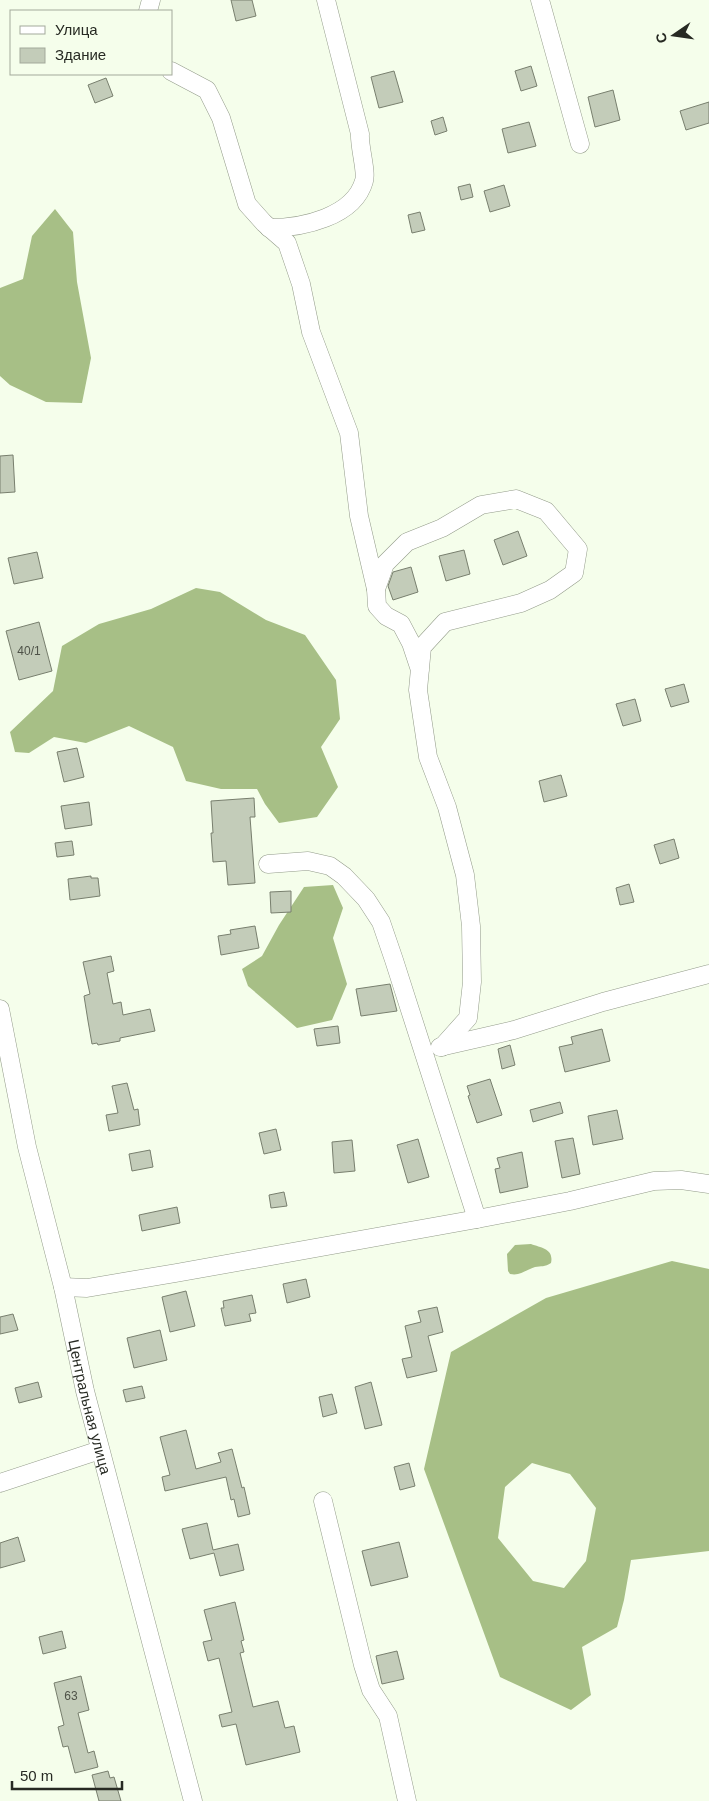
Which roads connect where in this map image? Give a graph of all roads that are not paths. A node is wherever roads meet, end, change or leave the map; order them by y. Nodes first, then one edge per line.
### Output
1 (326, 0) edge
2 (540, 0) edge
3 (172, 72) edge
4 (580, 144) dead end
5 (269, 228) junction
6 (376, 589) junction
7 (420, 670) junction
8 (268, 864) dead end
9 (709, 974) edge
10 (0, 1009) edge
11 (442, 1047) junction
12 (423, 1051) junction
13 (709, 1184) edge
14 (477, 1219) junction
15 (62, 1287) junction
16 (100, 1450) junction
17 (0, 1483) edge
18 (323, 1501) dead end
19 (192, 1801) edge
20 (407, 1801) edge

1 - 5 street
2 - 4 street
3 - 5 street
5 - 6 street
6 - 7 street
6 - 7 street
7 - 11 street
8 - 12 street
9 - 11 street
10 - 15 street, Центральная улица
11 - 12 street
12 - 14 street
13 - 14 street
14 - 15 street
15 - 16 street, Центральная улица
16 - 17 street
16 - 19 street, Центральная улица
18 - 20 street

